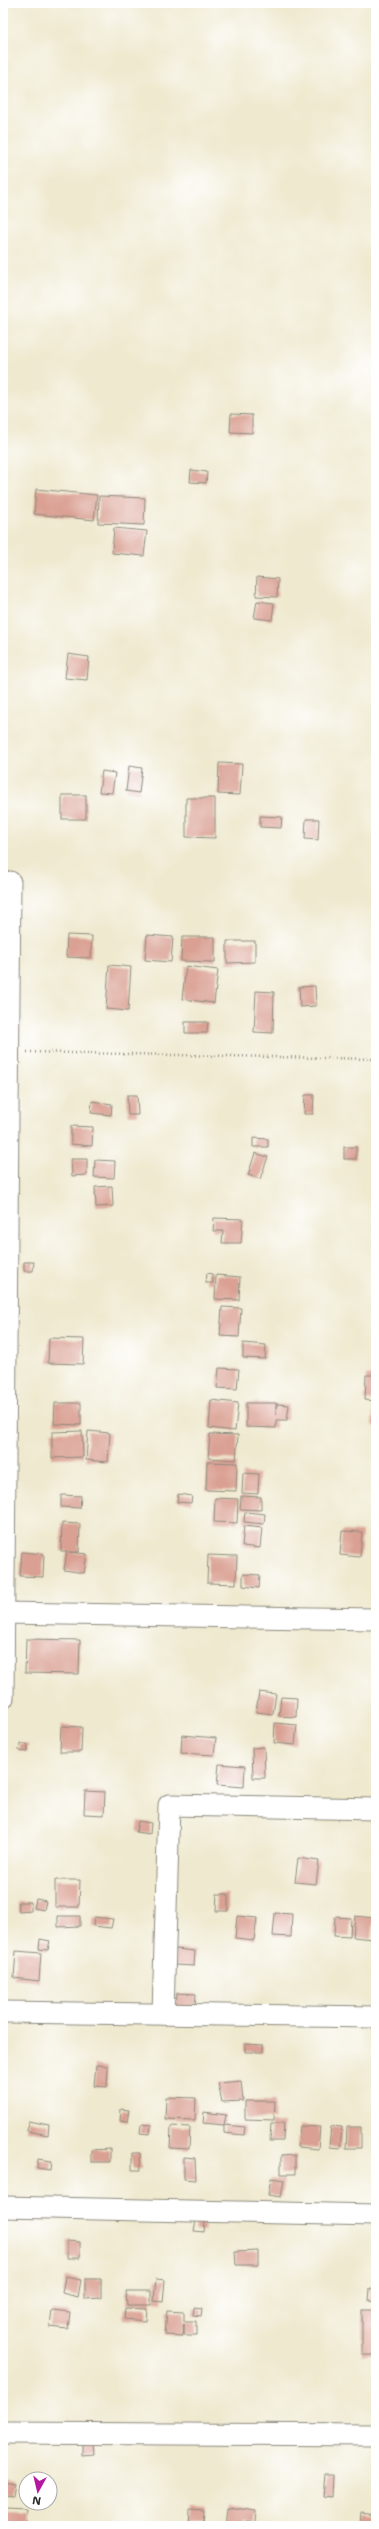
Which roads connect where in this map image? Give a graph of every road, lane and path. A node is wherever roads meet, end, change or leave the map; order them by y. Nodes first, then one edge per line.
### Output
1 (10, 882) dead end
2 (9, 1051) junction
3 (376, 1059) edge
4 (4, 1613) edge
5 (376, 1619) edge
6 (3, 1698) edge
7 (376, 1809) edge
8 (3, 2012) edge
9 (163, 2014) junction
10 (376, 2017) edge
11 (3, 2207) edge
12 (376, 2215) edge
13 (3, 2433) edge
14 (376, 2435) edge

1 - 2 street
2 - 3 path
2 - 4 street
4 - 5 street
4 - 6 street
7 - 9 street
8 - 9 street
9 - 10 street
11 - 12 street
13 - 14 street

